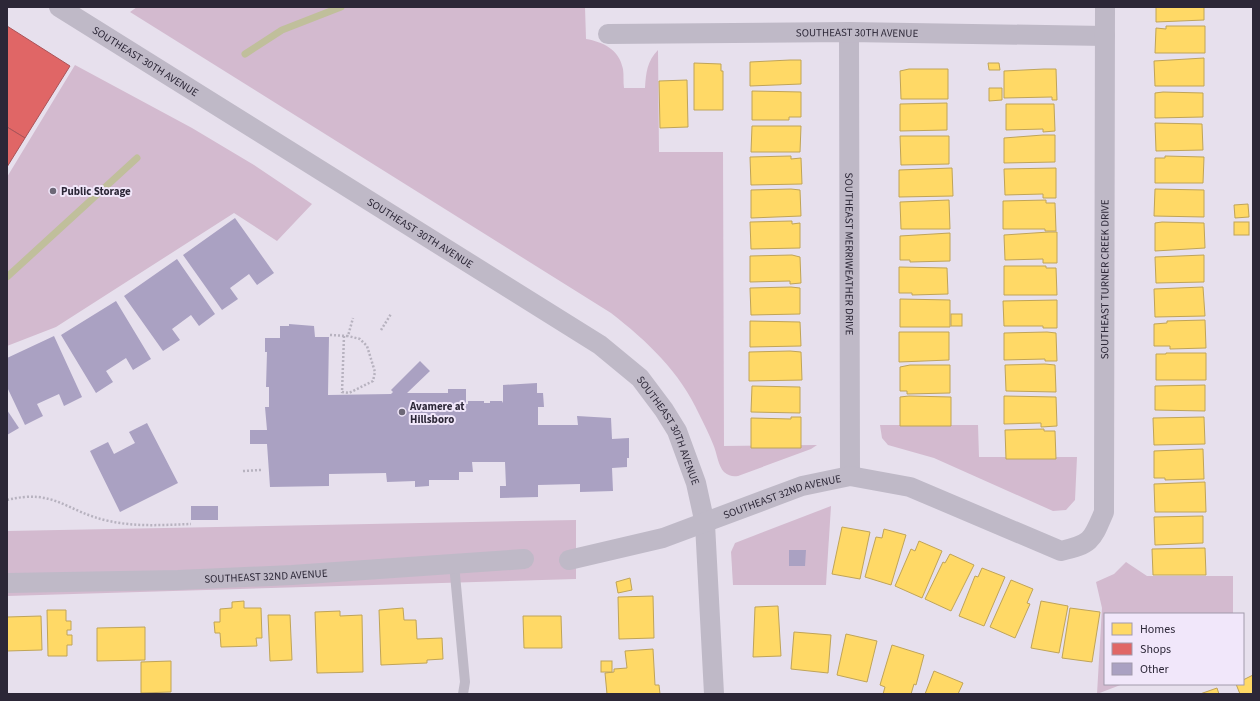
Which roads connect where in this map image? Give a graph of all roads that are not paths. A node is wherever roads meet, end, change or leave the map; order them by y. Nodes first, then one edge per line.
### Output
1 (59, 7) edge
2 (1105, 7) edge
3 (849, 32) junction
4 (608, 34) dead end
5 (1105, 36) junction
6 (850, 476) junction
7 (705, 524) junction
8 (1083, 546) joint
9 (524, 559) dead end
10 (569, 560) dead end
11 (454, 564) junction
12 (7, 583) edge
13 (463, 694) edge
14 (714, 694) edge

1 - 7 street, SOUTHEAST 30TH AVENUE
2 - 5 street, SOUTHEAST TURNER CREEK DRIVE
3 - 4 street, SOUTHEAST 30TH AVENUE
3 - 5 street, SOUTHEAST 30TH AVENUE
3 - 6 street, SOUTHEAST MERRIWEATHER DRIVE
5 - 8 street, SOUTHEAST TURNER CREEK DRIVE
6 - 7 street, SOUTHEAST 32ND AVENUE
6 - 8 street, SOUTHEAST 32ND AVENUE
7 - 10 street, SOUTHEAST 32ND AVENUE
7 - 14 street, SOUTHEAST 30TH AVENUE
9 - 11 street, SOUTHEAST 32ND AVENUE
11 - 12 street, SOUTHEAST 32ND AVENUE
11 - 13 lane

